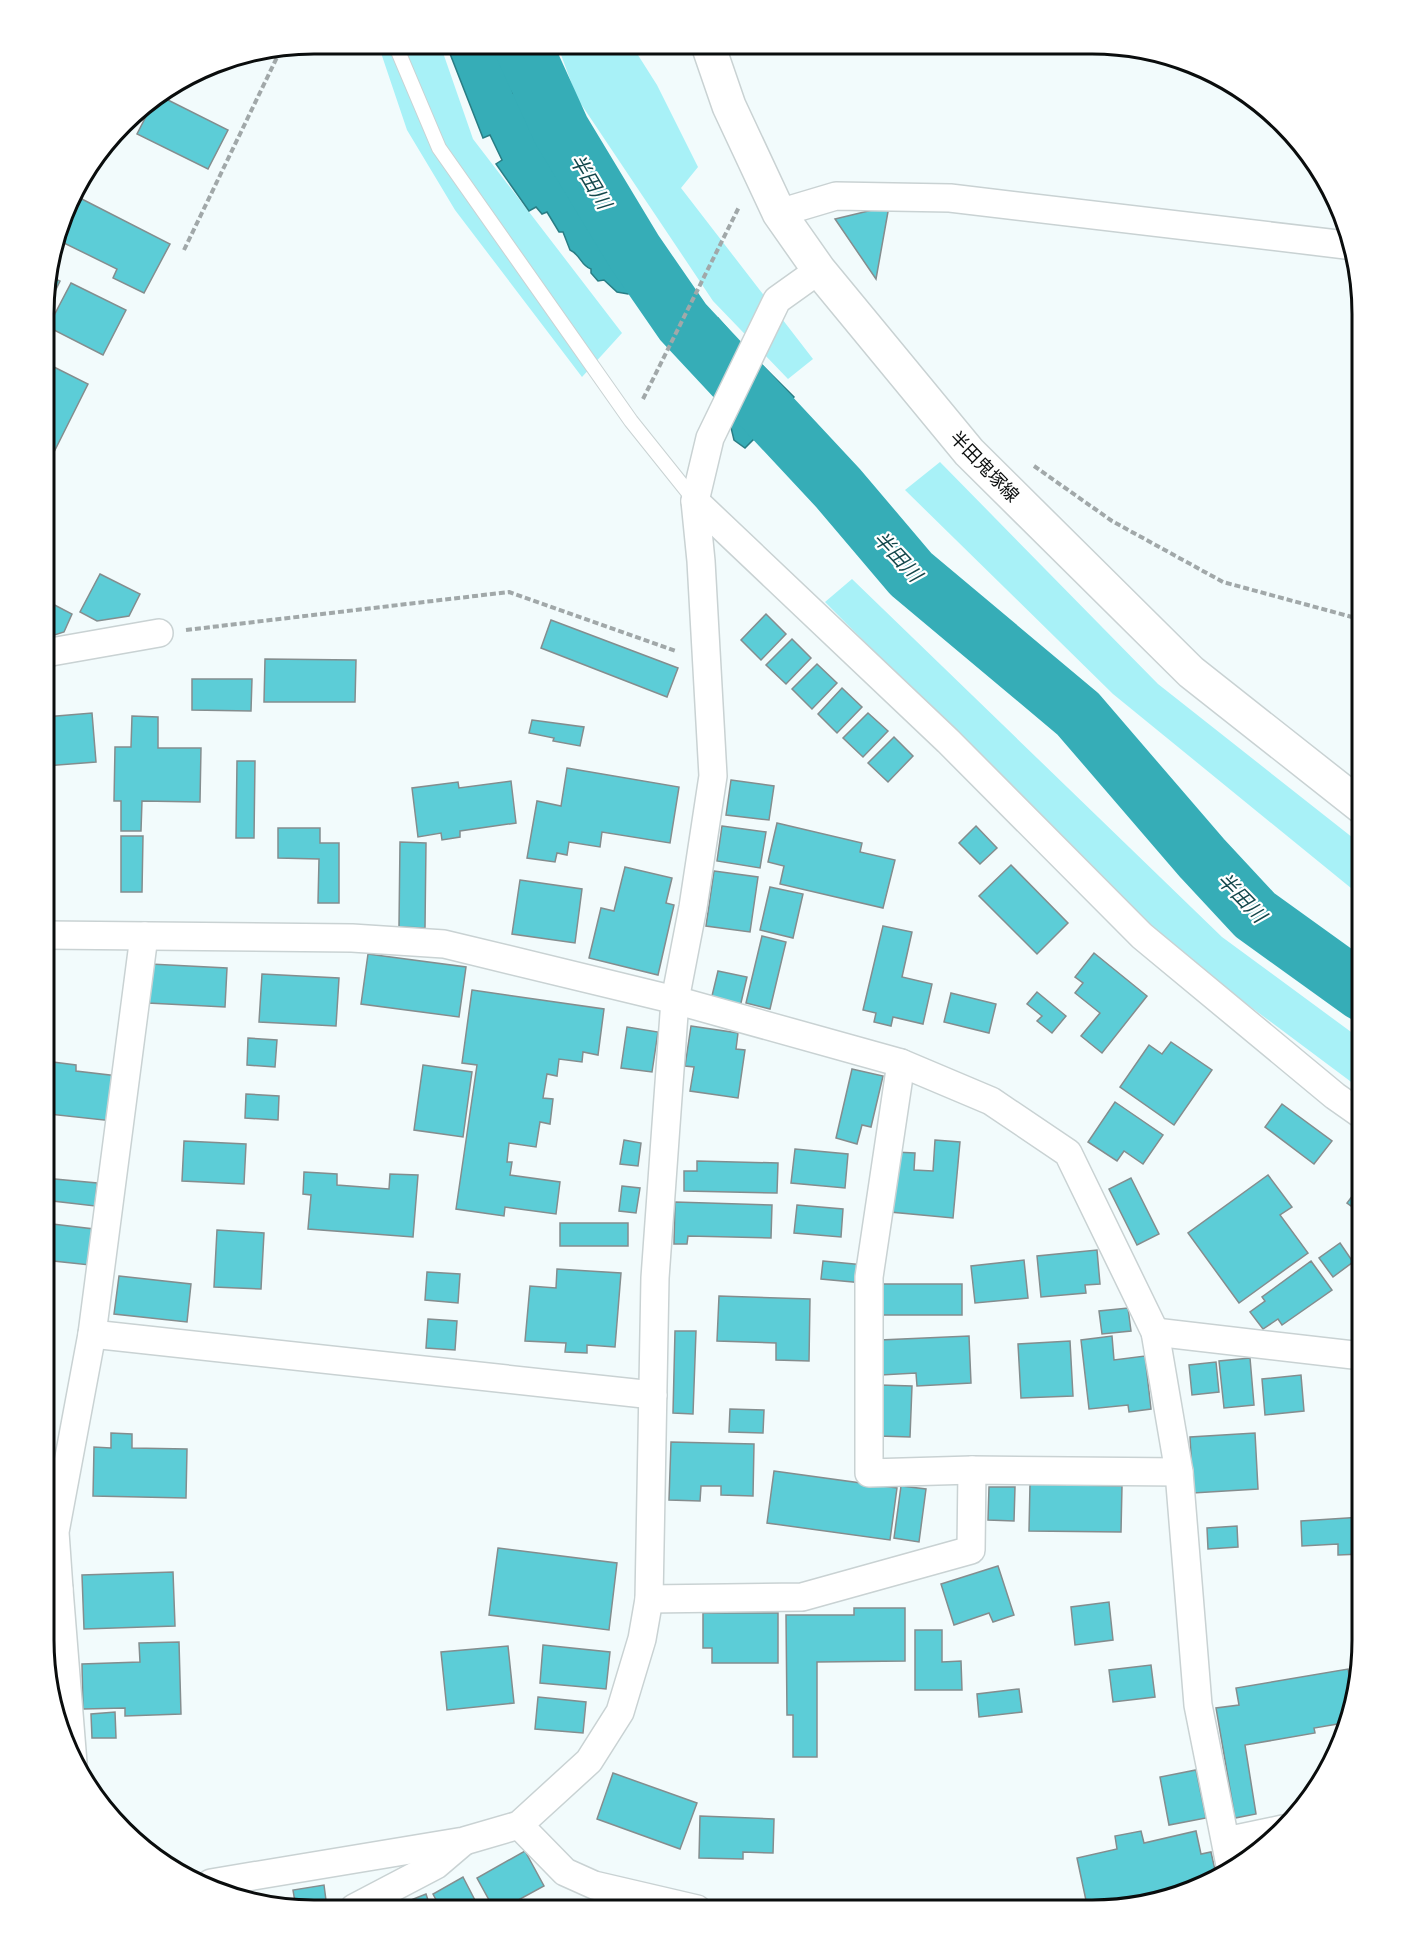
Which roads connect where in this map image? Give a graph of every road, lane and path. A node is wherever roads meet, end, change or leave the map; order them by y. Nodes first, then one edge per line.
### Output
1 (399, 54) edge
2 (711, 54) edge
3 (277, 56) edge
4 (740, 205) dead end
5 (779, 213) junction
6 (1343, 244) edge
7 (183, 250) dead end
8 (819, 270) junction
9 (631, 421) junction
10 (1028, 462) dead end
11 (695, 501) junction
12 (1352, 617) edge
13 (159, 633) joint
14 (54, 651) edge
15 (707, 661) junction
16 (1352, 799) edge
17 (54, 935) edge
18 (144, 936) junction
19 (675, 1000) junction
20 (901, 1064) junction
21 (1352, 1108) edge
22 (1155, 1332) junction
23 (92, 1334) junction
24 (1352, 1355) edge
25 (653, 1395) junction
26 (972, 1470) junction
27 (1179, 1472) junction
28 (54, 1546) edge
29 (648, 1599) junction
30 (54, 1613) edge
31 (68, 1724) edge
32 (519, 1825) junction
33 (1268, 1832) edge
34 (464, 1841) junction
35 (1226, 1841) junction
36 (1229, 1861) edge
37 (219, 1882) edge
38 (369, 1900) edge
39 (658, 1900) edge

1 - 9 lane
2 - 5 main road, 半田鬼塚線
3 - 7 path
4 - 9 path
5 - 6 street
5 - 8 main road, 半田鬼塚線
8 - 11 street
8 - 16 main road, 半田鬼塚線
9 - 11 lane
10 - 12 path
11 - 15 street
11 - 21 street
13 - 14 street
13 - 15 path
15 - 19 street
17 - 18 street
18 - 19 street
18 - 23 street
19 - 20 street
19 - 25 street
20 - 22 street
20 - 26 street
22 - 24 street
22 - 27 street
23 - 25 street
23 - 28 street
25 - 29 street
26 - 27 street
26 - 29 street
27 - 35 street
29 - 32 street
30 - 31 street
32 - 34 street
32 - 39 street
33 - 35 street
34 - 37 street
34 - 38 street
35 - 36 street

